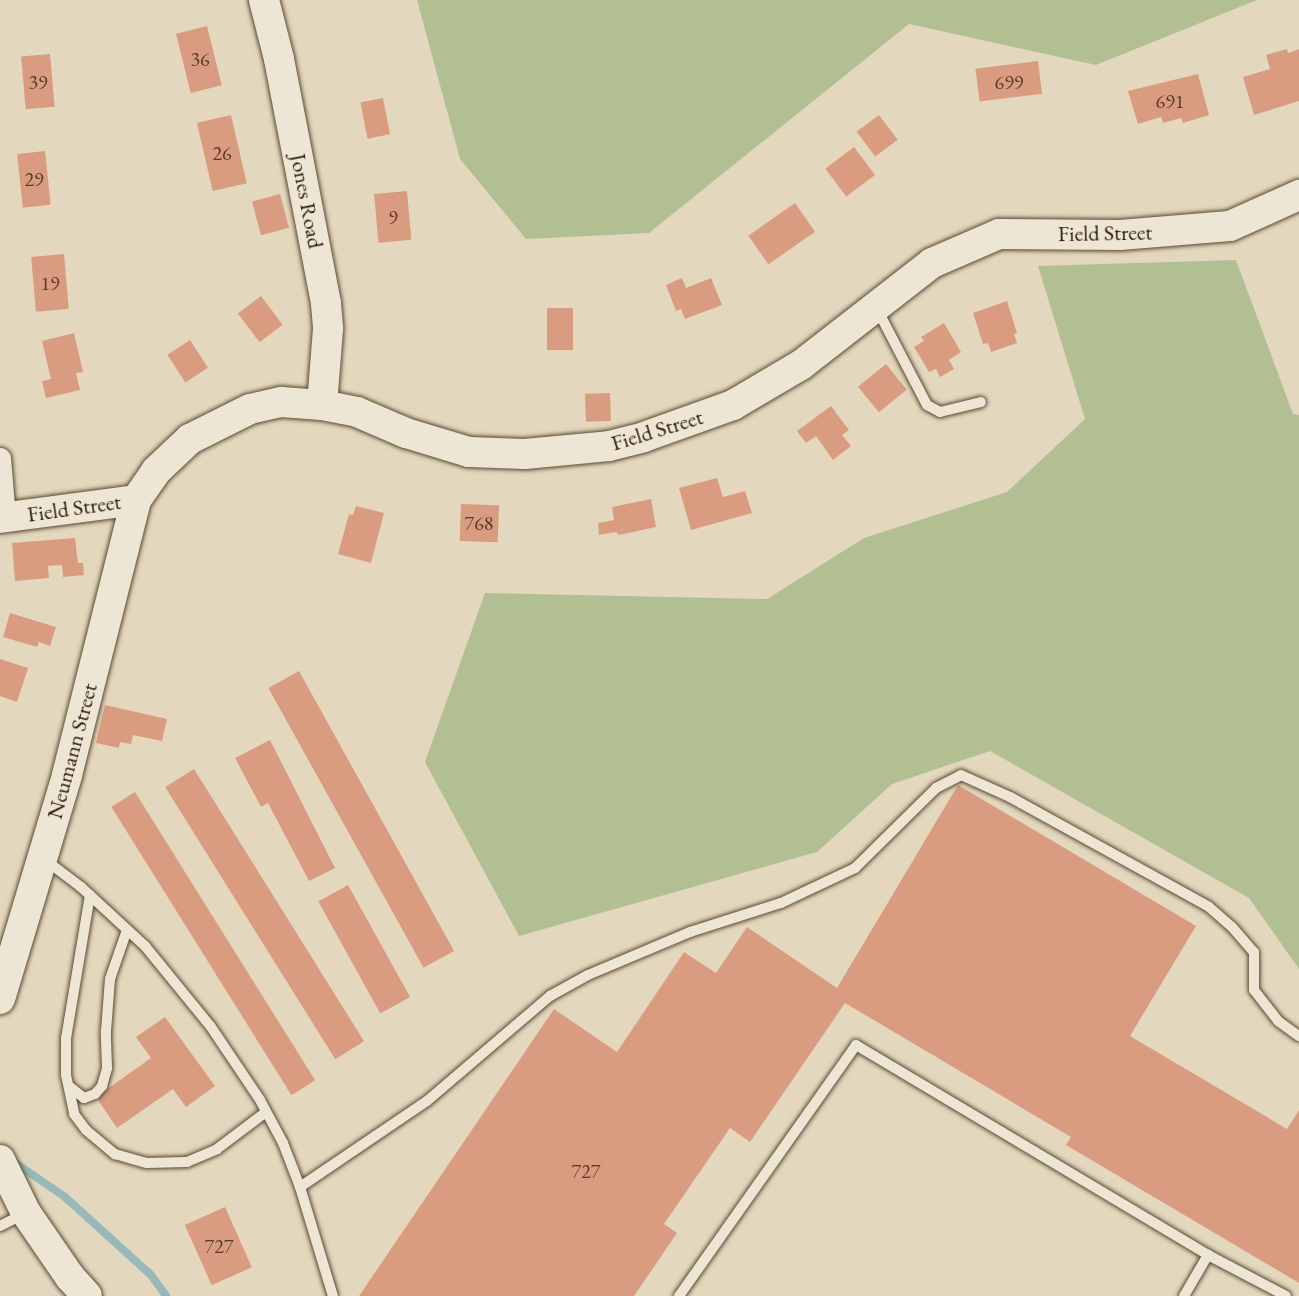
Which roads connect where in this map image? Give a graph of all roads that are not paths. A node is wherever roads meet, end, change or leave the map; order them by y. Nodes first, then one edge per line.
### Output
1 (264, 0) edge
2 (1299, 195) edge
3 (876, 307) junction
4 (981, 402) dead end
5 (322, 405) junction
6 (0, 458) edge
7 (136, 500) junction
8 (3, 518) edge
9 (42, 857) junction
10 (90, 895) junction
11 (127, 930) junction
12 (0, 999) edge
13 (1299, 1036) edge
14 (70, 1087) junction
15 (266, 1112) junction
16 (3, 1167) edge
17 (300, 1186) junction
18 (13, 1220) edge
19 (1208, 1255) junction
20 (87, 1296) edge
21 (333, 1296) edge
22 (678, 1296) edge
23 (1184, 1296) edge
24 (1286, 1296) edge

1 - 5 street, Jones Road
2 - 3 street, Field Street
3 - 4 lane
3 - 5 street, Field Street
5 - 7 street, Field Street
6 - 8 street
7 - 8 street, Field Street
7 - 9 street, Neumann Street
9 - 10 lane
9 - 12 street, Neumann Street
10 - 11 lane
10 - 14 lane
11 - 14 lane
11 - 15 lane
13 - 17 lane
14 - 15 lane
15 - 17 lane
16 - 18 street
17 - 21 lane
18 - 20 street
19 - 22 lane
19 - 23 lane
19 - 24 lane

